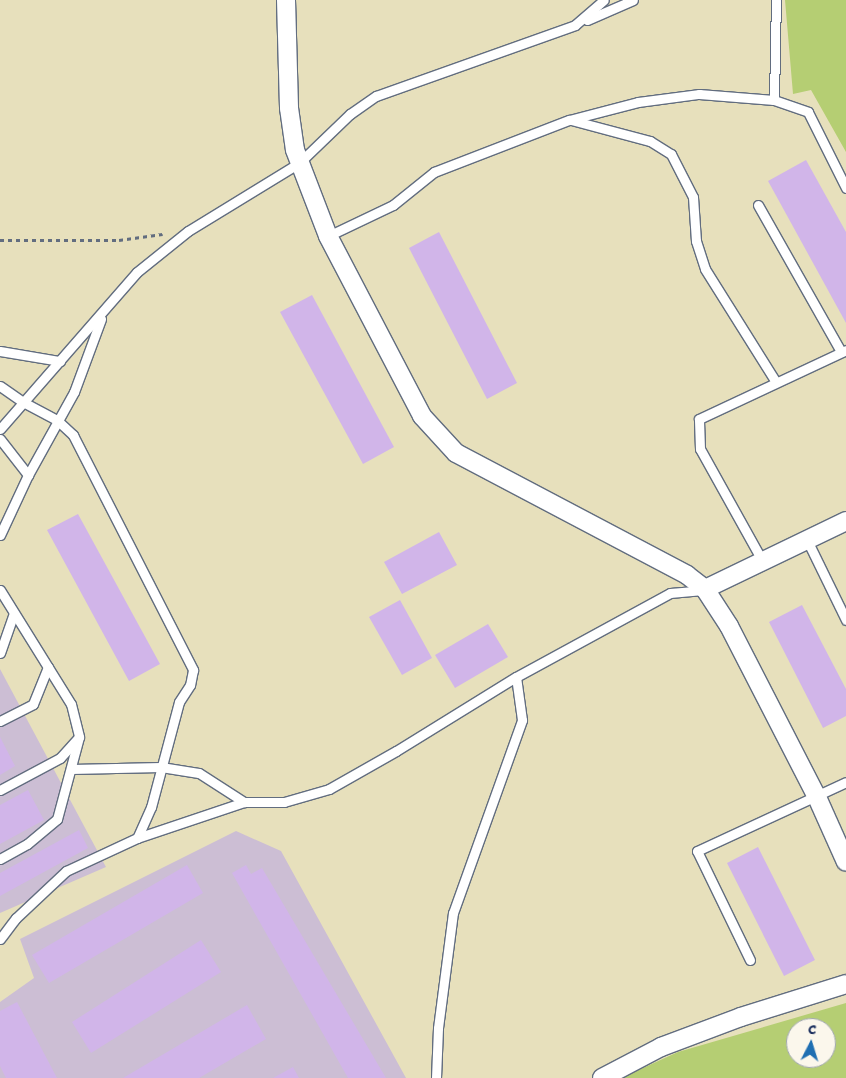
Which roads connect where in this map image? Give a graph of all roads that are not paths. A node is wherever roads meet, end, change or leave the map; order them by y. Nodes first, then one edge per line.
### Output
1 (286, 0) edge
2 (604, 0) edge
3 (632, 0) edge
4 (776, 0) edge
5 (576, 25) junction
6 (774, 100) junction
7 (569, 120) junction
8 (300, 163) junction
9 (846, 188) edge
10 (758, 205) dead end
11 (328, 236) junction
12 (102, 314) junction
13 (0, 351) edge
14 (844, 351) edge
15 (60, 361) junction
16 (776, 382) junction
17 (0, 386) edge
18 (23, 402) junction
19 (58, 421) junction
20 (0, 429) edge
21 (0, 439) edge
22 (28, 475) junction
23 (10, 514) junction
24 (0, 517) edge
25 (846, 522) edge
26 (0, 536) edge
27 (807, 540) junction
28 (762, 562) junction
29 (705, 589) junction
30 (0, 590) edge
31 (14, 613) junction
32 (846, 620) edge
33 (0, 653) edge
34 (48, 667) junction
35 (516, 676) junction
36 (0, 721) edge
37 (79, 737) junction
38 (162, 767) junction
39 (71, 769) junction
40 (846, 782) edge
41 (0, 790) edge
42 (816, 795) junction
43 (244, 802) junction
44 (137, 838) junction
45 (0, 859) edge
46 (846, 862) edge
47 (0, 939) edge
48 (750, 960) dead end
49 (846, 984) edge
50 (436, 1078) edge
51 (602, 1078) edge

1 - 8 street
2 - 5 lane
3 - 5 lane
4 - 6 lane
5 - 8 lane
6 - 7 lane
6 - 9 lane
7 - 11 lane
7 - 16 lane
8 - 11 street
8 - 12 lane
10 - 14 lane
11 - 29 street
12 - 15 lane
12 - 19 lane
13 - 15 lane
14 - 16 lane
15 - 18 lane
16 - 28 lane
17 - 18 lane
18 - 19 lane
18 - 20 lane
19 - 22 lane
19 - 38 lane
21 - 22 lane
22 - 23 lane
23 - 24 lane
23 - 26 lane
25 - 27 street
27 - 28 street
27 - 32 lane
28 - 29 street
29 - 35 lane
29 - 42 street
30 - 31 lane
31 - 33 lane
31 - 34 lane
34 - 36 lane
34 - 37 lane
35 - 43 lane
35 - 50 lane
37 - 39 lane
37 - 41 lane
38 - 39 lane
38 - 43 lane
38 - 44 lane
39 - 45 lane
40 - 42 lane
42 - 46 street
42 - 48 lane
43 - 44 lane
44 - 47 lane
49 - 51 street

